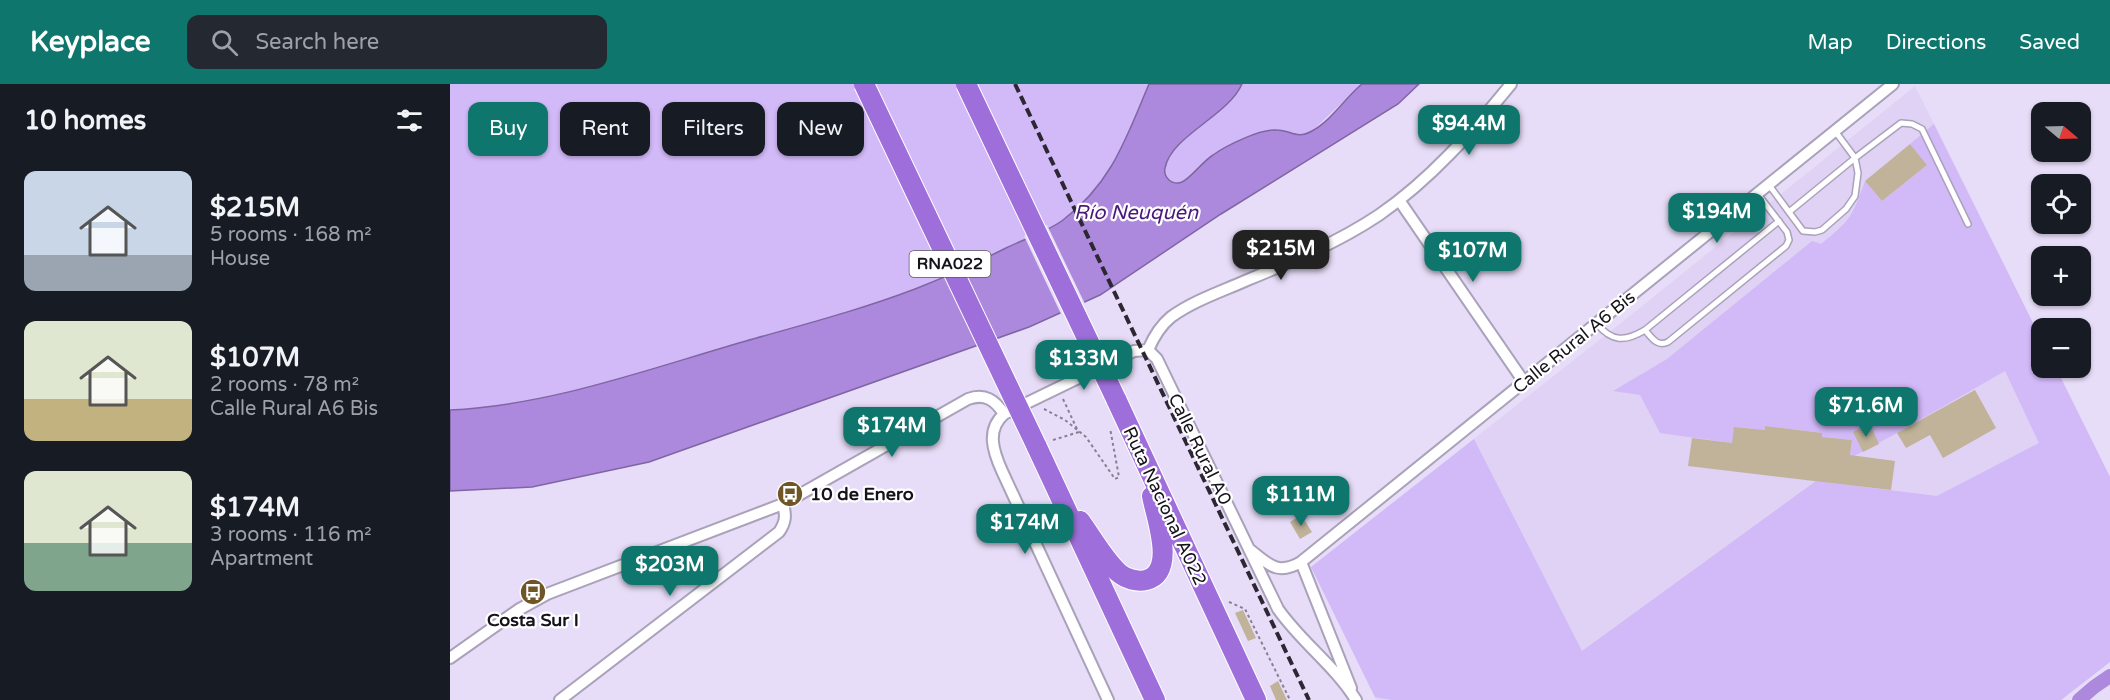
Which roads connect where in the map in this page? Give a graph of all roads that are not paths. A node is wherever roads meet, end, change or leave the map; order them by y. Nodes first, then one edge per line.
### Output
1 (864, 84) edge
2 (966, 84) edge
3 (1511, 84) edge
4 (1893, 84) edge
5 (1835, 131) junction
6 (1855, 158) junction
7 (1768, 185) junction
8 (1757, 193) junction
9 (1399, 200) junction
10 (1789, 212) junction
11 (1779, 221) junction
12 (1968, 224) dead end
13 (1597, 324) junction
14 (1645, 330) junction
15 (1148, 350) junction
16 (1524, 382) junction
17 (1004, 414) junction
18 (1144, 460) junction
19 (1053, 482) junction
20 (783, 504) junction
21 (1249, 549) junction
22 (1301, 562) junction
23 (450, 658) edge
24 (567, 698) edge
25 (1354, 698) edge
26 (1108, 700) edge
27 (1155, 700) edge
28 (1256, 700) edge

1 - 19 highway, RNA022, bridge
2 - 18 highway, Ruta Nacional A022, bridge
3 - 9 street
4 - 5 street, Calle Rural A6 Bis
5 - 6 lane
5 - 7 street, Calle Rural A6 Bis
6 - 10 lane
6 - 10 lane
6 - 12 lane
7 - 8 street, Calle Rural A6 Bis
7 - 10 lane
8 - 11 lane
8 - 13 street, Calle Rural A6 Bis
9 - 15 street
9 - 16 street
11 - 14 lane
11 - 14 lane
13 - 14 lane
13 - 16 street, Calle Rural A6 Bis
15 - 17 street
15 - 21 street, Calle Rural A0
16 - 22 street, Calle Rural A6 Bis
17 - 20 street
17 - 26 street
18 - 19 highway
18 - 28 highway, Ruta Nacional A022
19 - 27 highway, RNA022
20 - 23 street
20 - 24 street
21 - 22 street
21 - 25 street, Calle Rural A0
22 - 25 street, Calle Rural A0

